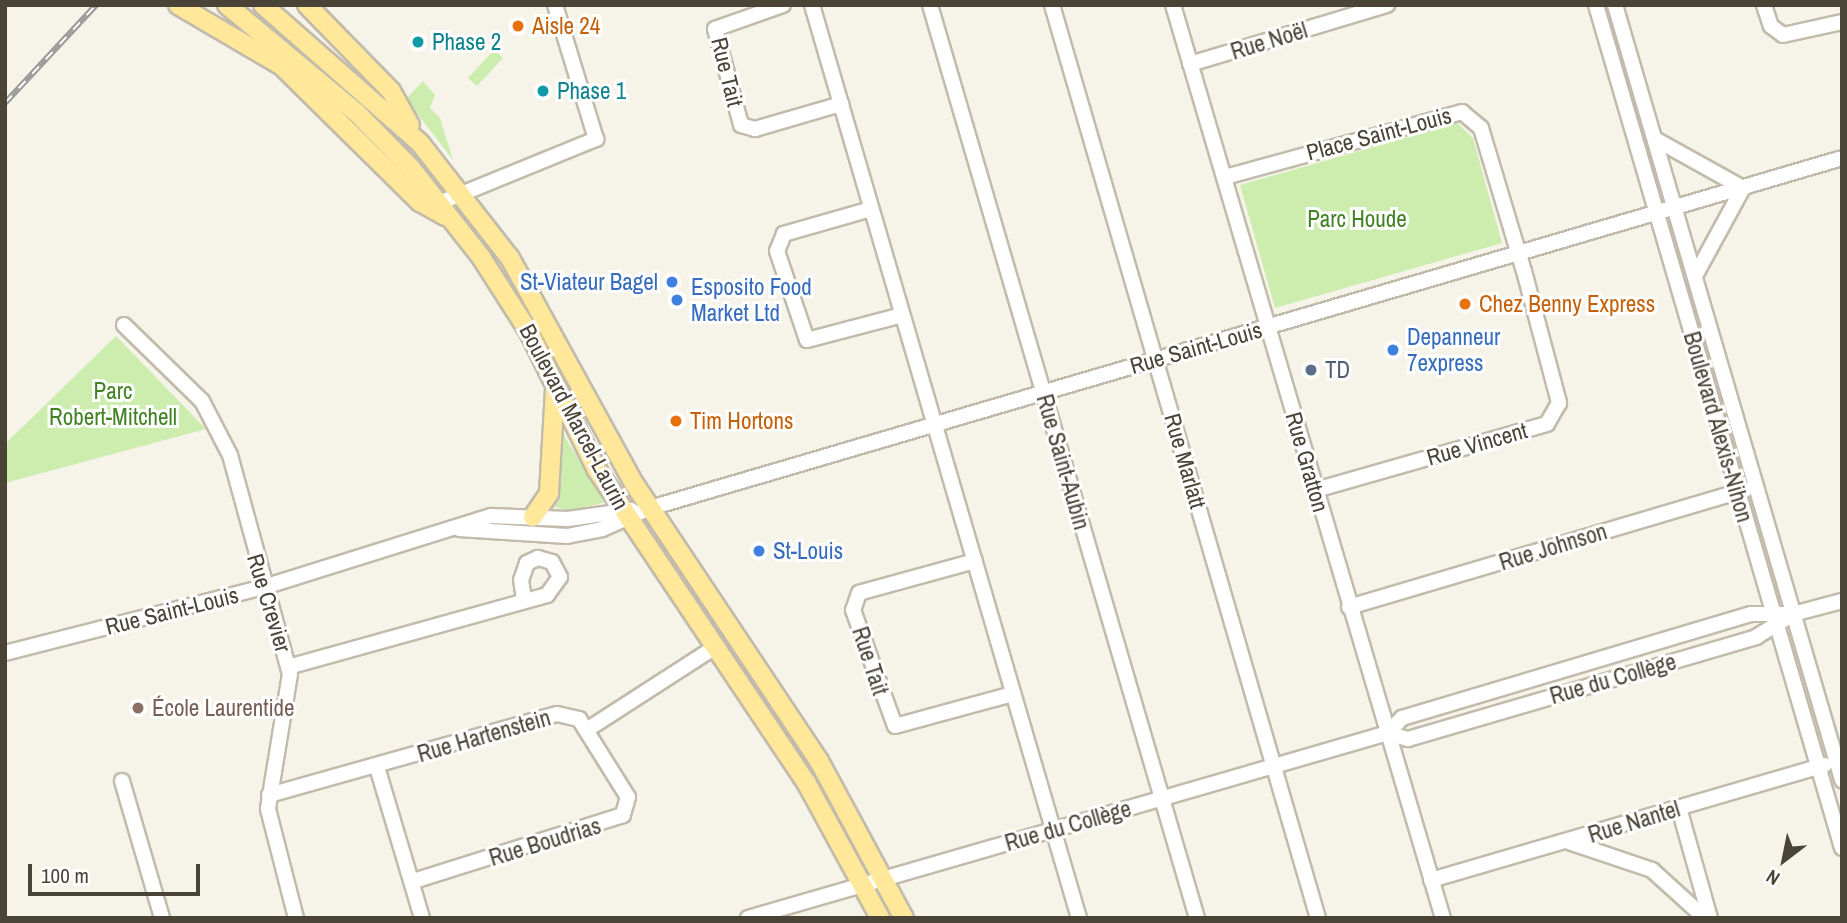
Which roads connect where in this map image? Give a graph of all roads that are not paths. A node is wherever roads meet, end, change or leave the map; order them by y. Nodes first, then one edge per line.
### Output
1 (178, 5) edge
2 (227, 5) edge
3 (263, 5) edge
4 (307, 5) edge
5 (555, 5) edge
6 (783, 5) edge
7 (811, 5) edge
8 (930, 5) edge
9 (1052, 5) edge
10 (1173, 5) edge
11 (1387, 5) edge
12 (1596, 5) edge
13 (1615, 5) edge
14 (1765, 5) edge
15 (1842, 22) edge
16 (1191, 64) junction
17 (841, 104) junction
18 (1655, 139) junction
19 (420, 144) junction
20 (1842, 158) edge
21 (1225, 177) junction
22 (1743, 188) junction
23 (460, 192) junction
24 (439, 203) junction
25 (1674, 208) junction
26 (872, 209) junction
27 (1656, 214) junction
28 (452, 219) junction
29 (1519, 254) junction
30 (1695, 276) junction
31 (902, 314) junction
32 (124, 325) dead end
33 (1270, 326) junction
34 (1155, 360) junction
35 (555, 386) junction
36 (1043, 393) junction
37 (935, 425) junction
38 (1756, 487) junction
39 (1315, 491) junction
40 (1738, 492) junction
41 (650, 508) junction
42 (626, 515) junction
43 (533, 517) junction
44 (459, 529) junction
45 (975, 561) junction
46 (264, 587) junction
47 (524, 599) dead end
48 (1842, 601) edge
49 (1349, 607) junction
50 (1793, 614) junction
51 (1775, 619) junction
52 (715, 647) junction
53 (5, 653) edge
54 (288, 667) junction
55 (1013, 694) junction
56 (588, 729) junction
57 (1388, 733) junction
58 (1837, 762) junction
59 (377, 767) junction
60 (1274, 767) junction
61 (1818, 767) junction
62 (1842, 780) edge
63 (122, 781) dead end
64 (269, 795) junction
65 (1162, 799) junction
66 (1679, 808) junction
67 (1053, 830) junction
68 (1567, 841) junction
69 (1842, 848) edge
70 (886, 878) junction
71 (1431, 880) junction
72 (411, 881) junction
73 (863, 884) junction
74 (162, 918) edge
75 (296, 918) edge
76 (422, 918) edge
77 (748, 918) edge
78 (880, 918) edge
79 (904, 918) edge
80 (1079, 918) edge
81 (1197, 918) edge
82 (1318, 918) edge
83 (1443, 918) edge
84 (1705, 918) edge
85 (1710, 918) edge

1 - 28 main road
2 - 24 main road, Boulevard Marcel-Laurin
3 - 19 main road, Boulevard Marcel-Laurin
4 - 19 main road
5 - 23 street
6 - 17 street, Rue Tait
7 - 17 street
8 - 36 street, Rue Saint-Aubin
9 - 34 street, Rue Marlatt
10 - 16 street, Rue Gratton
11 - 16 street, Rue Noël
12 - 27 street, Boulevard Alexis-Nihon
13 - 18 street, Boulevard Alexis-Nihon
14 - 15 street
16 - 21 street, Rue Gratton
17 - 26 street
18 - 22 street
18 - 25 street, Boulevard Alexis-Nihon
19 - 23 main road, Boulevard Marcel-Laurin
20 - 22 street, Rue Saint-Louis
21 - 29 street, Place Saint-Louis
21 - 33 street, Rue Gratton
22 - 25 street, Rue Saint-Louis
22 - 30 street
23 - 24 street
23 - 41 main road, Boulevard Marcel-Laurin
24 - 28 main road, Boulevard Marcel-Laurin
25 - 27 street, Rue Saint-Louis
25 - 30 street, Boulevard Alexis-Nihon
26 - 31 street
26 - 31 street
27 - 29 street, Rue Saint-Louis
27 - 40 street, Boulevard Alexis-Nihon
28 - 35 main road, Boulevard Marcel-Laurin
29 - 33 street, Rue Saint-Louis
29 - 39 street, Rue Vincent
30 - 38 street, Boulevard Alexis-Nihon
31 - 37 street
32 - 46 street, Rue Crevier
33 - 34 street, Rue Saint-Louis
33 - 39 street, Rue Gratton
34 - 36 street, Rue Saint-Louis
34 - 60 street, Rue Marlatt
35 - 42 main road, Boulevard Marcel-Laurin
35 - 43 main road
36 - 37 street, Rue Saint-Louis
36 - 65 street, Rue Saint-Aubin
37 - 41 street, Rue Saint-Louis
37 - 45 street
38 - 40 street, Rue Johnson
38 - 50 street, Boulevard Alexis-Nihon
39 - 49 street, Rue Gratton
40 - 49 street, Rue Johnson
40 - 51 street, Boulevard Alexis-Nihon
41 - 42 street, Rue Saint-Louis
41 - 70 main road, Boulevard Marcel-Laurin
42 - 43 street, Rue Saint-Louis
42 - 44 street, Rue Saint-Louis
42 - 52 main road, Boulevard Marcel-Laurin
43 - 44 street, Rue Saint-Louis
44 - 46 street, Rue Saint-Louis
45 - 55 street
45 - 55 street, Rue Tait
46 - 53 street, Rue Saint-Louis
46 - 54 street, Rue Crevier
47 - 54 street
48 - 50 street, Rue du Collège
49 - 57 street, Rue Gratton
50 - 51 street, Rue du Collège
50 - 58 street, Boulevard Alexis-Nihon
51 - 57 street, Rue du Collège
51 - 57 street, Rue du Collège
51 - 61 street, Boulevard Alexis-Nihon
52 - 56 street, Rue Hartenstein
52 - 73 main road, Boulevard Marcel-Laurin
54 - 64 street, Rue Crevier
55 - 67 street
56 - 59 street, Rue Hartenstein
56 - 72 street, Rue Boudrias
57 - 60 street, Rue du Collège
57 - 71 street, Rue Gratton
58 - 61 street, Rue Nantel
58 - 62 street, Boulevard Alexis-Nihon
59 - 64 street, Rue Hartenstein
59 - 72 street
60 - 65 street, Rue du Collège
60 - 82 street, Rue Marlatt
61 - 66 street, Rue Nantel
61 - 69 street, Boulevard Alexis-Nihon
63 - 74 street
64 - 75 street, Rue Crevier
65 - 67 street, Rue du Collège
65 - 81 street, Rue Saint-Aubin
66 - 68 street, Rue Nantel
66 - 85 street
67 - 70 street, Rue du Collège
67 - 80 street
68 - 71 street, Rue Nantel
68 - 84 street
70 - 73 street, Rue du Collège
70 - 79 main road, Boulevard Marcel-Laurin
71 - 83 street, Rue Gratton
72 - 76 street
73 - 77 street, Rue du Collège
73 - 78 main road, Boulevard Marcel-Laurin

